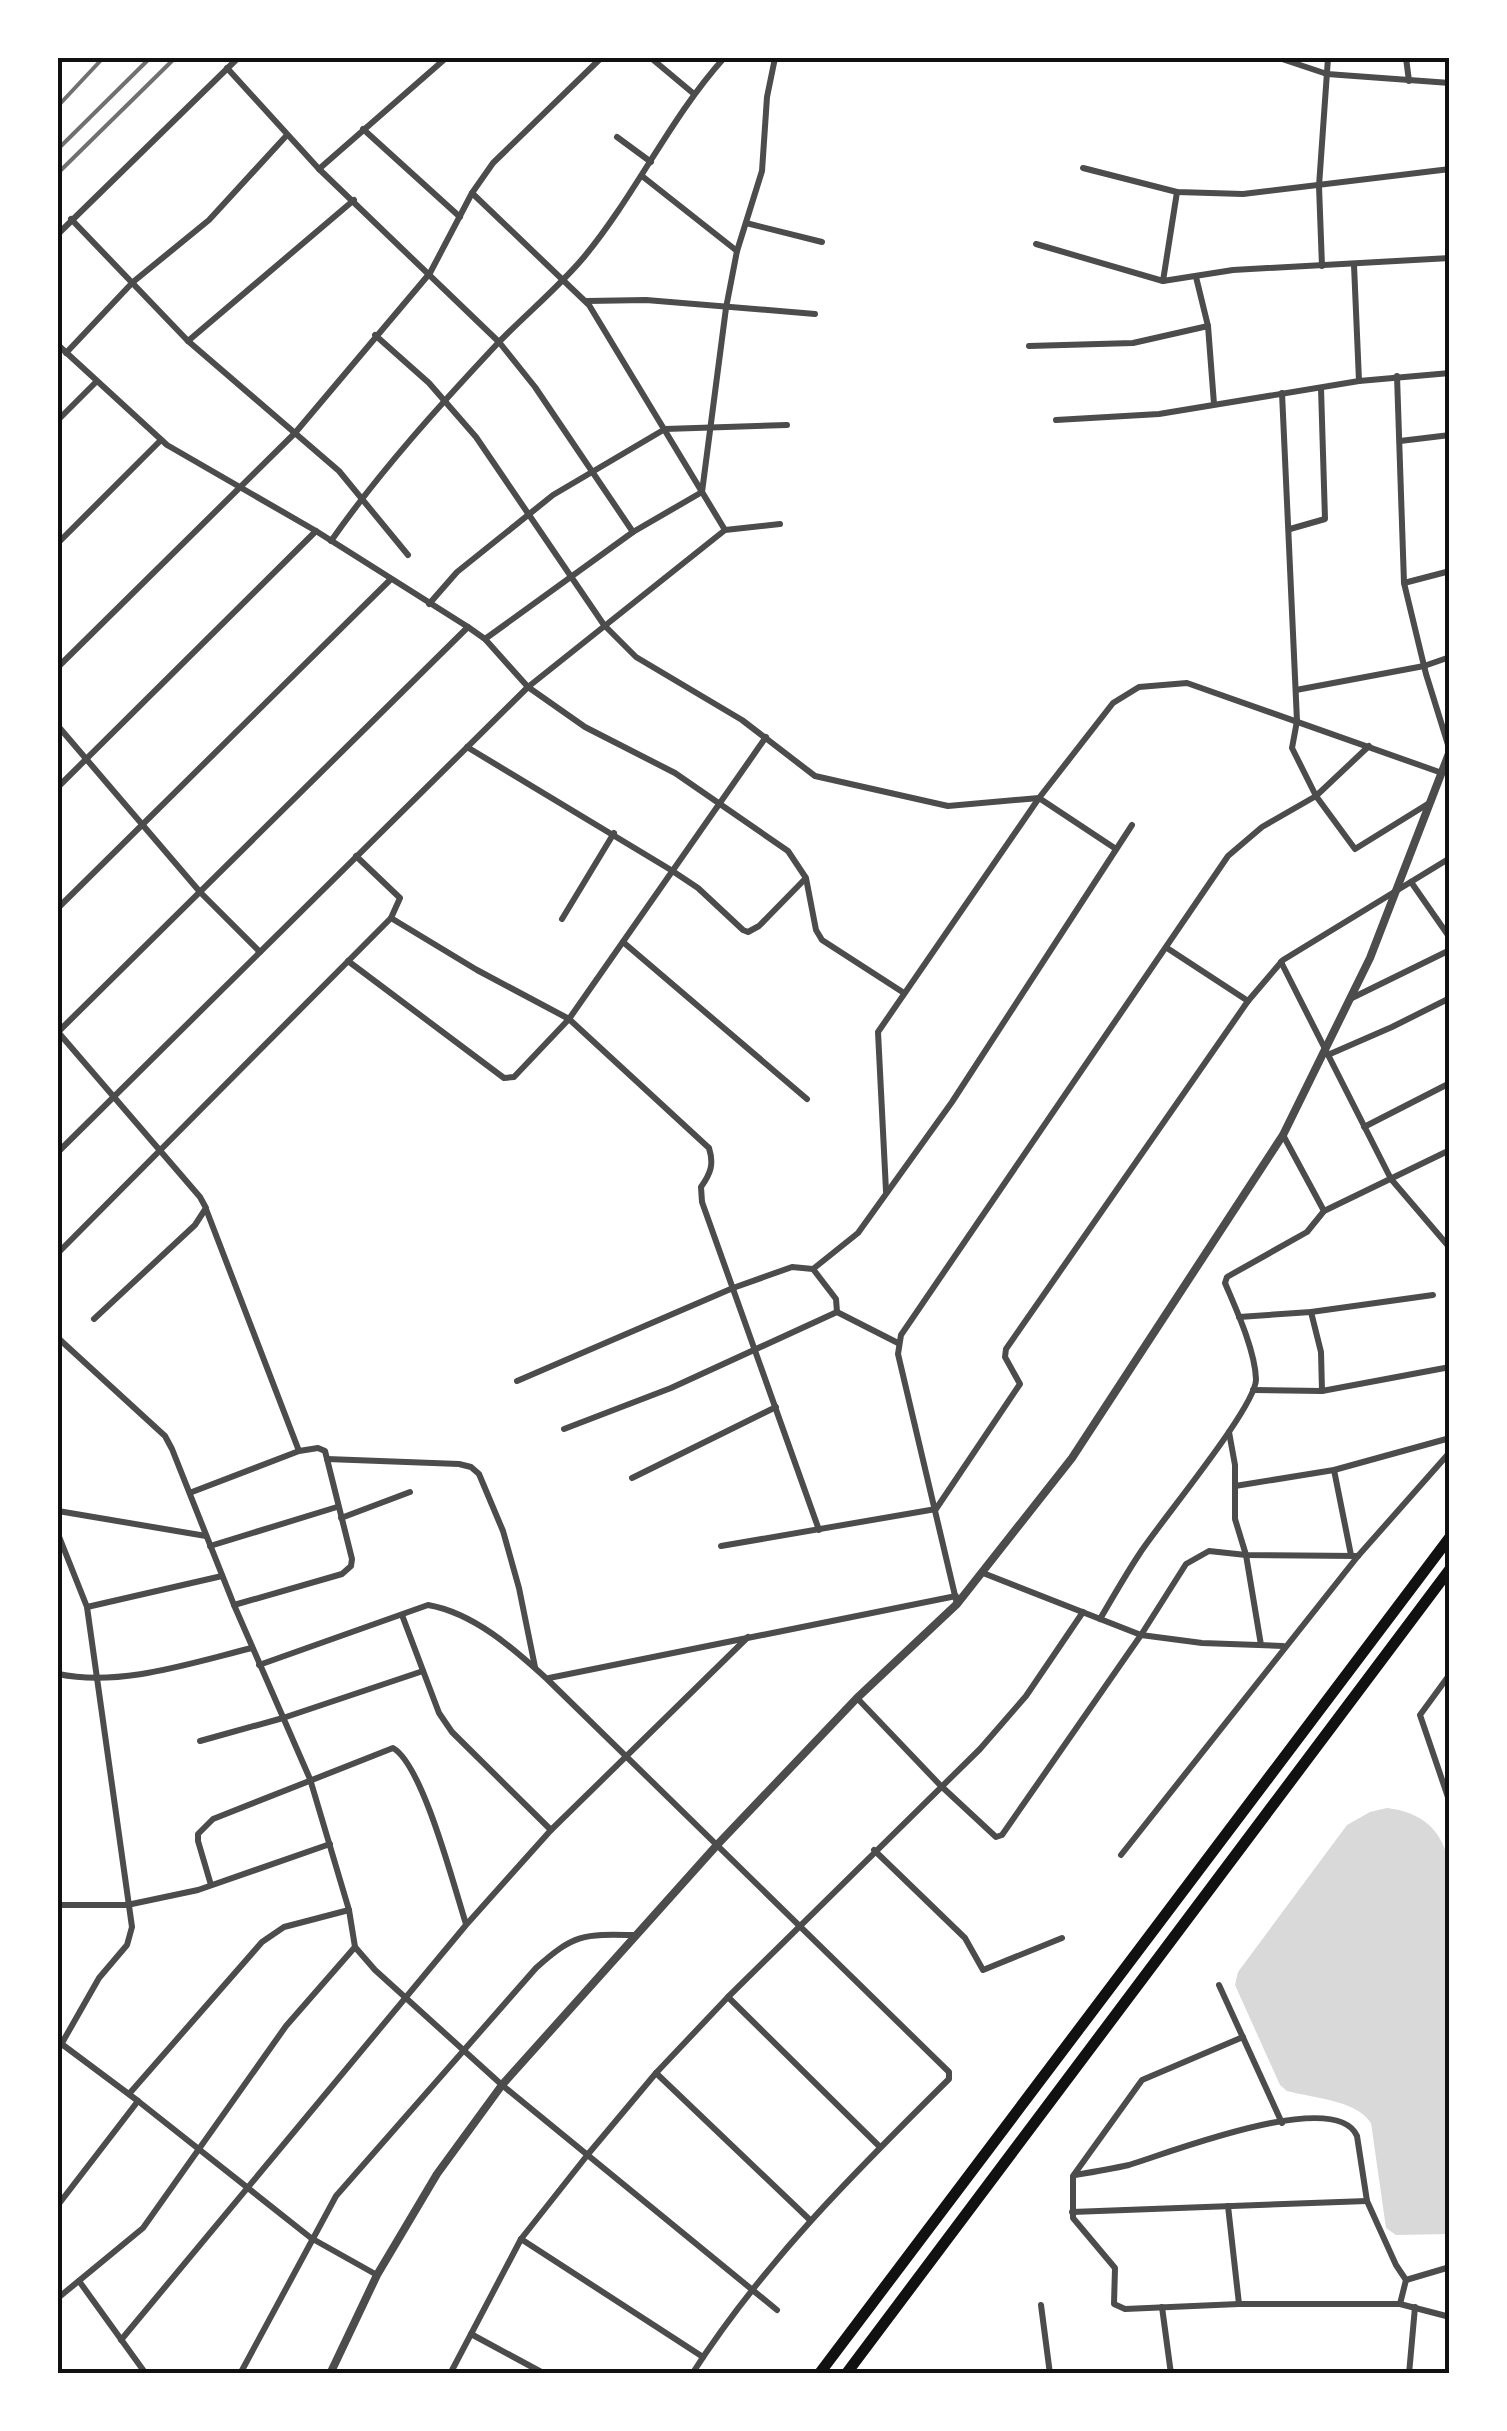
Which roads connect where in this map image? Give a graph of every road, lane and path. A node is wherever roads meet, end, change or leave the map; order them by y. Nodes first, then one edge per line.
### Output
1 (238, 58) edge
2 (446, 58) edge
3 (601, 58) edge
4 (651, 58) edge
5 (724, 58) edge
6 (775, 58) edge
7 (1279, 58) edge
8 (1328, 58) edge
9 (1406, 58) edge
10 (227, 68) junction
11 (1327, 74) junction
12 (1409, 81) junction
13 (1450, 83) edge
14 (694, 94) junction
15 (363, 129) junction
16 (287, 135) junction
17 (618, 137) dead end
18 (651, 162) junction
19 (1083, 168) dead end
20 (1450, 169) edge
21 (319, 170) junction
22 (642, 176) junction
23 (1319, 186) junction
24 (1176, 192) junction
25 (472, 193) junction
26 (354, 200) junction
27 (460, 216) junction
28 (71, 219) junction
29 (746, 222) junction
30 (58, 234) edge
31 (822, 242) dead end
32 (1036, 244) dead end
33 (737, 251) junction
34 (1450, 258) edge
35 (1354, 265) junction
36 (1322, 266) junction
37 (430, 272) junction
38 (1196, 277) junction
39 (564, 278) junction
40 (1163, 280) junction
41 (132, 282) junction
42 (585, 301) junction
43 (726, 308) junction
44 (815, 314) dead end
45 (1208, 326) junction
46 (375, 335) junction
47 (188, 341) junction
48 (499, 342) junction
49 (58, 345) edge
50 (1029, 346) dead end
51 (66, 353) junction
52 (1450, 373) edge
53 (1396, 376) junction
54 (1359, 381) junction
55 (96, 382) junction
56 (1320, 387) junction
57 (1282, 393) junction
58 (446, 401) junction
59 (1214, 404) junction
60 (58, 420) edge
61 (1056, 420) dead end
62 (787, 425) dead end
63 (664, 428) junction
64 (708, 428) junction
65 (295, 433) junction
66 (1450, 435) edge
67 (160, 440) junction
68 (1400, 441) junction
69 (590, 471) junction
70 (239, 488) junction
71 (702, 492) junction
72 (362, 499) junction
73 (528, 514) junction
74 (780, 524) dead end
75 (1290, 528) junction
76 (724, 530) junction
77 (316, 531) junction
78 (633, 532) junction
79 (331, 541) junction
80 (58, 544) edge
81 (408, 555) dead end
82 (1450, 571) edge
83 (570, 576) junction
84 (390, 580) junction
85 (1404, 583) junction
86 (429, 604) junction
87 (604, 625) junction
88 (468, 628) junction
89 (485, 639) junction
90 (1450, 657) edge
91 (1424, 666) junction
92 (58, 667) edge
93 (528, 687) junction
94 (1296, 690) junction
95 (1298, 721) junction
96 (58, 726) edge
97 (766, 737) junction
98 (1369, 746) junction
99 (467, 747) junction
100 (1450, 751) edge
101 (86, 759) junction
102 (1442, 773) junction
103 (58, 787) edge
104 (1316, 796) junction
105 (1039, 798) junction
106 (1432, 802) junction
107 (720, 803) junction
108 (142, 824) junction
109 (1132, 825) dead end
110 (614, 832) junction
111 (1116, 849) junction
112 (356, 856) junction
113 (1450, 858) edge
114 (672, 870) junction
115 (806, 878) junction
116 (1410, 882) junction
117 (1399, 888) junction
118 (200, 892) junction
119 (58, 908) edge
120 (391, 918) junction
121 (562, 918) dead end
122 (1450, 938) edge
123 (623, 942) junction
124 (1166, 948) junction
125 (1450, 950) edge
126 (260, 952) junction
127 (348, 961) junction
128 (1281, 962) junction
129 (904, 993) junction
130 (1351, 998) junction
131 (1450, 998) edge
132 (1248, 1001) junction
133 (569, 1018) junction
134 (58, 1032) edge
135 (1328, 1052) junction
136 (1450, 1082) edge
137 (114, 1096) junction
138 (807, 1099) dead end
139 (1364, 1127) junction
140 (1283, 1136) junction
141 (160, 1150) junction
142 (1450, 1150) edge
143 (58, 1152) edge
144 (1391, 1179) junction
145 (886, 1191) junction
146 (206, 1208) junction
147 (1324, 1211) junction
148 (1450, 1248) edge
149 (58, 1253) edge
150 (813, 1270) junction
151 (733, 1288) junction
152 (1433, 1295) dead end
153 (837, 1312) junction
154 (1311, 1312) junction
155 (1239, 1317) junction
156 (94, 1318) dead end
157 (58, 1338) edge
158 (898, 1343) junction
159 (755, 1350) junction
160 (1450, 1367) edge
161 (516, 1381) dead end
162 (1254, 1390) junction
163 (1322, 1391) junction
164 (776, 1408) junction
165 (564, 1429) dead end
166 (1229, 1430) junction
167 (1450, 1438) edge
168 (299, 1451) junction
169 (1450, 1452) edge
170 (327, 1459) junction
171 (1334, 1470) junction
172 (632, 1478) dead end
173 (1235, 1486) junction
174 (192, 1492) junction
175 (410, 1492) dead end
176 (337, 1506) junction
177 (936, 1509) junction
178 (58, 1511) edge
179 (341, 1518) junction
180 (819, 1530) junction
181 (58, 1534) edge
182 (206, 1536) junction
183 (1450, 1537) edge
184 (210, 1546) junction
185 (721, 1546) dead end
186 (1246, 1555) junction
187 (1354, 1555) junction
188 (1450, 1569) edge
189 (983, 1573) junction
190 (222, 1576) junction
191 (956, 1600) junction
192 (234, 1606) junction
193 (88, 1607) junction
194 (1083, 1612) junction
195 (402, 1615) junction
196 (1100, 1619) junction
197 (1140, 1636) junction
198 (748, 1638) junction
199 (1262, 1646) junction
200 (1284, 1646) junction
201 (252, 1648) junction
202 (259, 1665) junction
203 (536, 1668) junction
204 (423, 1671) junction
205 (58, 1674) edge
206 (1450, 1674) edge
207 (96, 1678) junction
208 (547, 1678) junction
209 (857, 1698) junction
210 (283, 1718) junction
211 (200, 1742) dead end
212 (626, 1755) junction
213 (1445, 1776) edge
214 (310, 1779) junction
215 (940, 1785) junction
216 (1450, 1803) edge
217 (551, 1830) junction
218 (330, 1844) junction
219 (717, 1844) junction
220 (874, 1850) junction
221 (1120, 1855) dead end
222 (211, 1885) junction
223 (58, 1905) edge
224 (127, 1905) junction
225 (349, 1910) junction
226 (466, 1925) junction
227 (800, 1926) junction
228 (634, 1935) junction
229 (1062, 1938) dead end
230 (355, 1947) junction
231 (1219, 1985) dead end
232 (728, 1997) junction
233 (405, 1998) junction
234 (1243, 2037) junction
235 (58, 2045) edge
236 (465, 2051) junction
237 (656, 2074) junction
238 (502, 2085) junction
239 (130, 2094) junction
240 (138, 2100) junction
241 (1282, 2123) junction
242 (880, 2147) junction
243 (200, 2150) junction
244 (589, 2154) junction
245 (1073, 2176) junction
246 (248, 2190) junction
247 (1367, 2201) junction
248 (58, 2205) edge
249 (1228, 2206) junction
250 (1072, 2212) junction
251 (810, 2220) junction
252 (312, 2238) junction
253 (521, 2239) junction
254 (1450, 2267) edge
255 (377, 2275) junction
256 (79, 2280) junction
257 (1406, 2280) junction
258 (752, 2288) junction
259 (59, 2296) edge
260 (1239, 2304) junction
261 (1400, 2304) junction
262 (1041, 2305) dead end
263 (1162, 2307) junction
264 (1415, 2307) junction
265 (777, 2310) dead end
266 (1450, 2318) edge
267 (471, 2333) junction
268 (122, 2340) junction
269 (702, 2357) junction
270 (146, 2374) edge
271 (240, 2374) edge
272 (330, 2374) edge
273 (450, 2374) edge
274 (545, 2374) edge
275 (692, 2374) edge
276 (820, 2374) edge
277 (846, 2374) edge
278 (943, 2374) edge
279 (961, 2374) edge
280 (1050, 2374) edge
281 (1171, 2374) edge
282 (1409, 2374) edge

1 - 10 street
2 - 15 street
3 - 25 street
4 - 14 street
5 - 14 street
6 - 29 street
7 - 11 street
8 - 11 street
9 - 12 street
10 - 16 street
10 - 28 street
11 - 12 street
11 - 23 street
12 - 13 street
14 - 18 street
15 - 21 street
15 - 27 street
16 - 21 street
16 - 41 street
17 - 18 street
18 - 22 street
19 - 24 street
20 - 23 street
21 - 26 street
22 - 33 street
22 - 39 street
23 - 24 street
23 - 36 street
24 - 40 street
25 - 27 street
25 - 39 street
26 - 37 street
26 - 47 street
27 - 37 street
28 - 30 street
28 - 41 street
29 - 31 street
29 - 33 street
32 - 40 street
33 - 43 street
34 - 35 street
35 - 36 street
35 - 54 street
36 - 38 street
37 - 46 street
37 - 48 street
38 - 40 street
38 - 45 street
39 - 42 street
39 - 48 street
41 - 47 street
41 - 51 street
42 - 43 street
42 - 63 street
43 - 44 street
43 - 64 street
45 - 50 street
45 - 59 street
46 - 58 street
46 - 65 street
47 - 65 street
48 - 58 street
48 - 69 street
49 - 51 street
51 - 55 street
52 - 53 street
53 - 54 street
53 - 68 street
54 - 56 street
55 - 60 street
55 - 67 street
56 - 57 street
56 - 75 street
57 - 59 street
57 - 75 street
58 - 72 street
58 - 73 street
59 - 61 street
62 - 64 street
63 - 64 street
63 - 69 street
63 - 71 street
64 - 71 street
65 - 70 street
65 - 72 street
66 - 68 street
67 - 70 street
67 - 80 street
68 - 85 street
69 - 73 street
69 - 78 street
70 - 77 street
70 - 92 street
71 - 76 street
71 - 78 street
72 - 79 street
72 - 81 street
73 - 83 street
73 - 86 street
74 - 76 street
75 - 94 street
76 - 87 street
77 - 79 street
77 - 101 street
78 - 83 street
79 - 84 street
82 - 85 street
83 - 87 street
83 - 89 street
84 - 86 street
84 - 108 street
85 - 91 street
86 - 88 street
87 - 93 street
87 - 97 street
88 - 89 street
88 - 118 street
89 - 93 street
90 - 91 street
91 - 94 street
91 - 100 street
93 - 99 street
93 - 107 street
94 - 95 street
95 - 98 street
95 - 104 street
95 - 105 street
96 - 101 street
97 - 105 street
97 - 107 street
98 - 102 street
98 - 104 street
99 - 110 street
99 - 112 street
100 - 102 street
101 - 103 street
101 - 108 street
102 - 106 street
104 - 106 street
104 - 124 street
105 - 111 street
105 - 129 street
106 - 117 street
107 - 114 street
107 - 115 street
108 - 118 street
108 - 119 street
109 - 111 street
110 - 114 street
110 - 121 street
111 - 145 street
112 - 120 street
112 - 126 street
113 - 116 street
114 - 115 street
114 - 123 street
115 - 129 street
116 - 117 street
116 - 122 street
117 - 128 street
117 - 130 street
118 - 126 street
118 - 134 street
120 - 127 street
120 - 133 street
123 - 133 street
123 - 138 street
124 - 132 street
124 - 158 street
125 - 130 street
126 - 137 street
127 - 133 street
127 - 141 street
128 - 132 street
128 - 135 street
129 - 145 street
130 - 135 street
131 - 135 street
132 - 177 street
133 - 151 street
134 - 137 street
135 - 139 street
135 - 140 street
136 - 139 street
137 - 141 street
137 - 143 street
139 - 144 street
140 - 147 street
140 - 189 street
141 - 146 street
141 - 149 street
142 - 144 street
144 - 147 street
144 - 148 street
145 - 150 street
146 - 156 street
146 - 168 street
147 - 155 street
150 - 151 street
150 - 153 street
151 - 159 street
151 - 161 street
152 - 154 street
153 - 158 street
153 - 159 street
154 - 155 street
154 - 163 street
155 - 162 street
157 - 174 street
158 - 177 street
159 - 164 street
159 - 165 street
160 - 163 street
162 - 163 street
162 - 166 street
164 - 172 street
164 - 180 street
166 - 173 street
166 - 196 street
167 - 171 street
168 - 170 street
168 - 174 street
169 - 187 street
170 - 176 street
170 - 203 street
171 - 173 street
171 - 187 street
173 - 186 street
174 - 182 street
175 - 179 street
176 - 179 street
176 - 184 street
177 - 180 street
177 - 191 street
178 - 182 street
179 - 192 street
180 - 185 street
181 - 193 street
182 - 184 street
183 - 276 highway
184 - 190 street
186 - 187 street
186 - 197 street
186 - 199 street
187 - 200 street
188 - 277 highway
189 - 191 street
189 - 194 street
190 - 192 street
190 - 193 street
191 - 198 street
191 - 209 street
192 - 201 street
193 - 207 street
194 - 196 street
194 - 215 street
195 - 202 street
195 - 203 street
195 - 204 street
196 - 197 street
197 - 199 street
197 - 215 street
198 - 208 street
198 - 212 street
199 - 200 street
200 - 221 street
201 - 202 street
201 - 207 street
202 - 210 street
203 - 208 street
204 - 210 street
204 - 217 street
205 - 207 street
206 - 213 street
207 - 224 street
208 - 212 street
209 - 215 street
209 - 219 street
210 - 211 street
210 - 214 street
212 - 217 street
212 - 219 street
213 - 216 street
214 - 218 street
214 - 222 street
214 - 226 street
215 - 220 street
217 - 226 street
218 - 222 street
218 - 225 street
219 - 227 street
219 - 228 street
220 - 227 street
220 - 229 street
222 - 224 street
223 - 224 street
224 - 235 street
225 - 230 street
225 - 239 street
226 - 233 street
227 - 232 street
227 - 242 street
228 - 236 street
228 - 238 street
230 - 233 street
230 - 243 street
231 - 234 street
232 - 237 street
232 - 242 street
233 - 236 street
233 - 246 street
234 - 241 street
234 - 245 street
235 - 239 street
236 - 238 street
236 - 252 street
237 - 244 street
237 - 251 street
238 - 244 street
238 - 255 street
239 - 240 street
240 - 243 street
240 - 248 street
241 - 245 street
241 - 247 street
242 - 251 street
243 - 246 street
243 - 256 street
244 - 253 street
244 - 258 street
245 - 250 street
246 - 252 street
246 - 268 street
247 - 249 street
247 - 257 street
249 - 250 street
249 - 260 street
250 - 263 street
251 - 258 street
252 - 255 street
252 - 271 street
253 - 267 street
253 - 269 street
254 - 257 street
255 - 272 street
256 - 259 street
256 - 268 street
257 - 261 street
258 - 265 street
258 - 269 street
260 - 261 street
260 - 263 street
261 - 264 street
262 - 280 street
263 - 281 street
264 - 266 street
264 - 282 street
267 - 273 street
267 - 274 street
268 - 270 street
269 - 275 street
278 - 279 street

